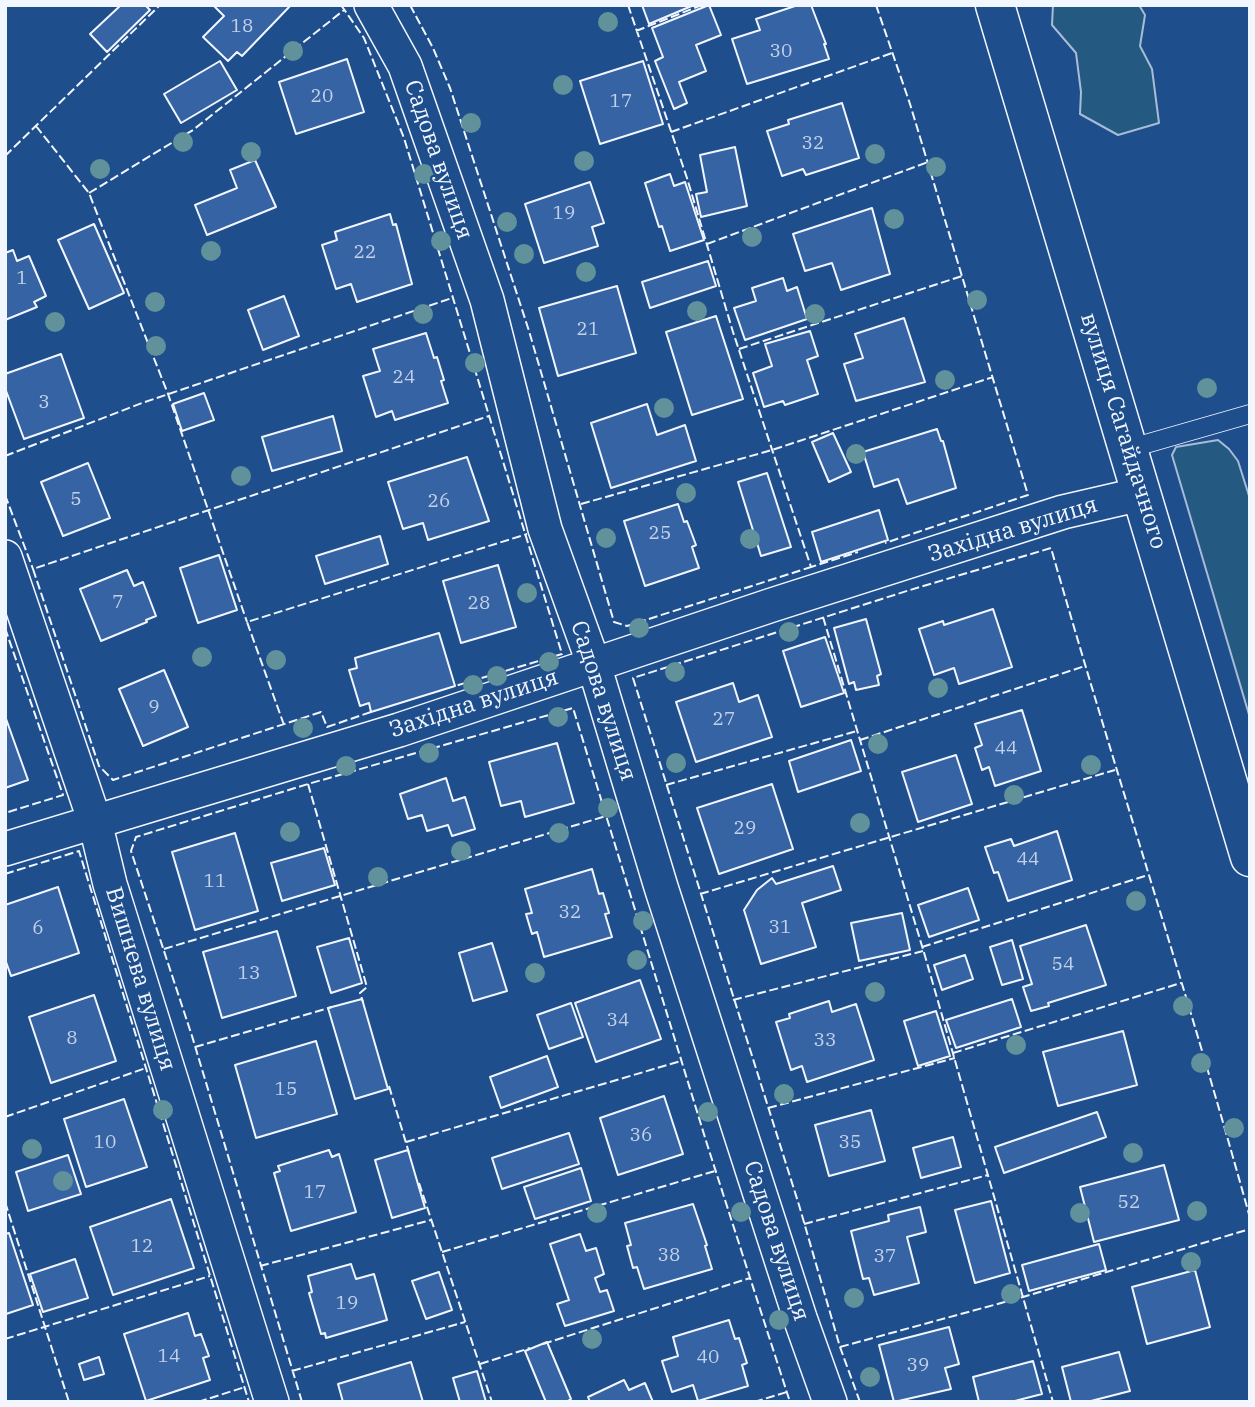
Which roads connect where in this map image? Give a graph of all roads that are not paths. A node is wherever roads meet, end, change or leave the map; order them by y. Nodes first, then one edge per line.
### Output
1 (371, 5) edge
2 (995, 5) edge
3 (1250, 414) edge
4 (1128, 449) junction
5 (1141, 494) junction
6 (5, 557) edge
7 (594, 665) junction
8 (95, 822) junction
9 (5, 849) edge
10 (1250, 857) edge
11 (272, 1402) edge
12 (830, 1402) edge

1 - 7 street, Садова вулиця
2 - 4 main road, вулиця Сагайдачного
3 - 4 lane
4 - 5 main road, вулиця Сагайдачного
5 - 7 street, Західна вулиця
5 - 10 main road, вулиця Сагайдачного
6 - 8 street, Вишнева вулиця
7 - 8 street, Західна вулиця
7 - 12 street, Садова вулиця
8 - 9 street, Західна вулиця
8 - 11 street, Вишнева вулиця

